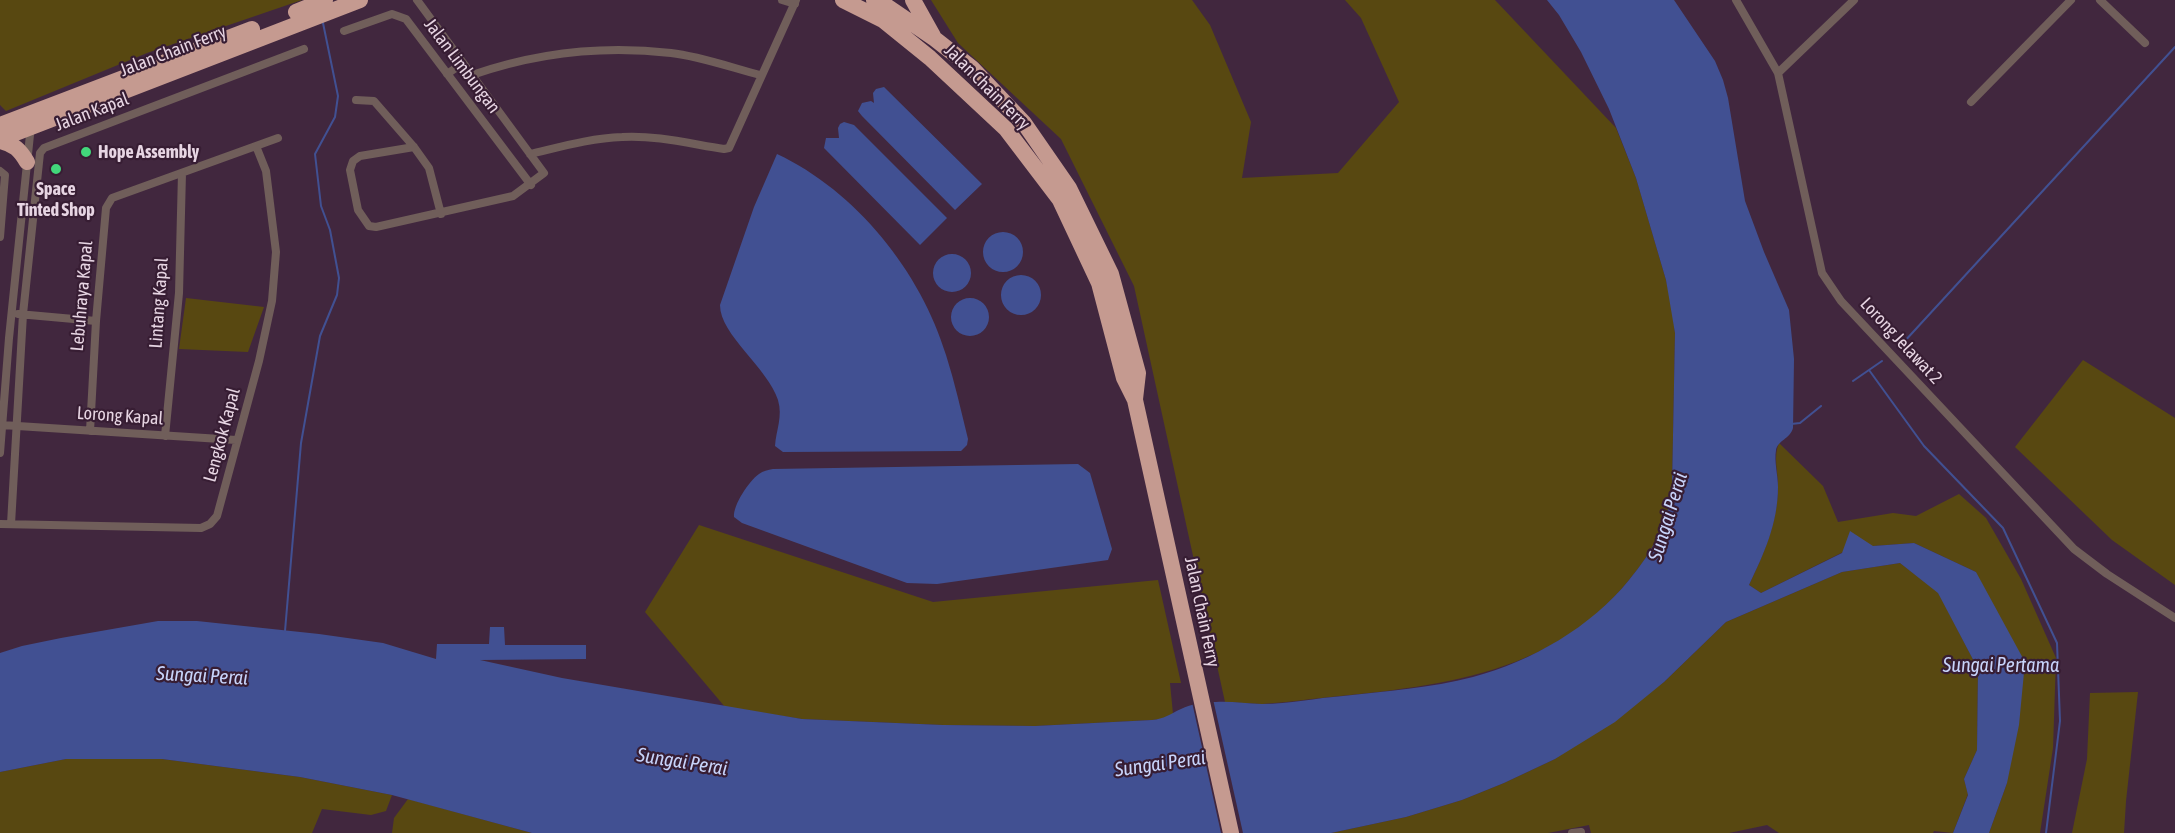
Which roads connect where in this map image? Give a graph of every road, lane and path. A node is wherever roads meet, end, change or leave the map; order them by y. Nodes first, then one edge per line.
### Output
1 (325, 0) edge
2 (360, 0) edge
3 (430, 0) edge
4 (782, 0) edge
5 (843, 0) edge
6 (874, 0) edge
7 (913, 0) edge
8 (1736, 0) edge
9 (1854, 0) edge
10 (2071, 0) edge
11 (2100, 0) edge
12 (418, 2) edge
13 (795, 2) edge
14 (297, 17) junction
15 (344, 31) dead end
16 (934, 39) junction
17 (2145, 43) dead end
18 (304, 49) dead end
19 (463, 63) junction
20 (1778, 73) junction
21 (447, 74) junction
22 (472, 75) junction
23 (760, 75) junction
24 (356, 100) dead end
25 (1971, 102) dead end
26 (29, 121) junction
27 (0, 125) edge
28 (278, 138) dead end
29 (0, 140) edge
30 (256, 146) junction
31 (414, 147) junction
32 (530, 154) junction
33 (27, 162) junction
34 (2, 173) edge
35 (182, 173) junction
36 (531, 185) junction
37 (441, 214) junction
38 (0, 237) edge
39 (11, 313) junction
40 (23, 314) junction
41 (96, 321) junction
42 (4, 338) edge
43 (1135, 400) junction
44 (2, 425) junction
45 (16, 426) junction
46 (90, 431) junction
47 (165, 436) junction
48 (236, 440) junction
49 (0, 453) edge
50 (0, 524) edge
51 (11, 524) junction
52 (2175, 618) edge
53 (1231, 833) edge

1 - 14 highway, Jalan Chain Ferry
2 - 14 highway, Jalan Chain Ferry
3 - 12 street
4 - 13 street
5 - 43 highway, Jalan Chain Ferry
6 - 16 highway, Jalan Chain Ferry
7 - 16 highway
8 - 20 street, Lorong Jelawat 2
9 - 20 street
10 - 25 street
11 - 17 street
12 - 19 street, Jalan Limbungan
13 - 23 street
14 - 26 highway, Jalan Chain Ferry
15 - 21 street, Jalan Limbungan
16 - 43 highway, Jalan Chain Ferry
18 - 40 street, Jalan Kapal
19 - 21 street
19 - 22 street, Jalan Limbungan
20 - 52 street, Lorong Jelawat 2
21 - 36 street, Jalan Limbungan
22 - 23 street
22 - 32 street, Jalan Limbungan
23 - 32 street
24 - 31 street
26 - 27 highway, Jalan Chain Ferry
26 - 29 highway, Jalan Chain Ferry
26 - 33 street, Jalan Kapal
28 - 30 street, Lebuhraya Kapal
29 - 33 highway
30 - 35 street, Lebuhraya Kapal
30 - 48 street, Lengkok Kapal
31 - 37 street
31 - 37 street
32 - 36 street, Jalan Limbungan
33 - 39 street, Jalan Kapal
34 - 38 street
35 - 41 street, Lebuhraya Kapal
35 - 47 street, Lintang Kapal
36 - 37 street
39 - 40 street
39 - 42 street, Jalan Kapal
40 - 41 street
40 - 45 street, Jalan Kapal
41 - 46 street, Lebuhraya Kapal
42 - 44 street, Jalan Kapal
43 - 53 highway, Jalan Chain Ferry
44 - 45 street, Lorong Kapal
44 - 49 street, Jalan Kapal
45 - 46 street, Lorong Kapal
45 - 51 street, Jalan Kapal
46 - 47 street, Lorong Kapal
47 - 48 street, Lorong Kapal
48 - 51 street, Lengkok Kapal
50 - 51 street, Lengkok Kapal

